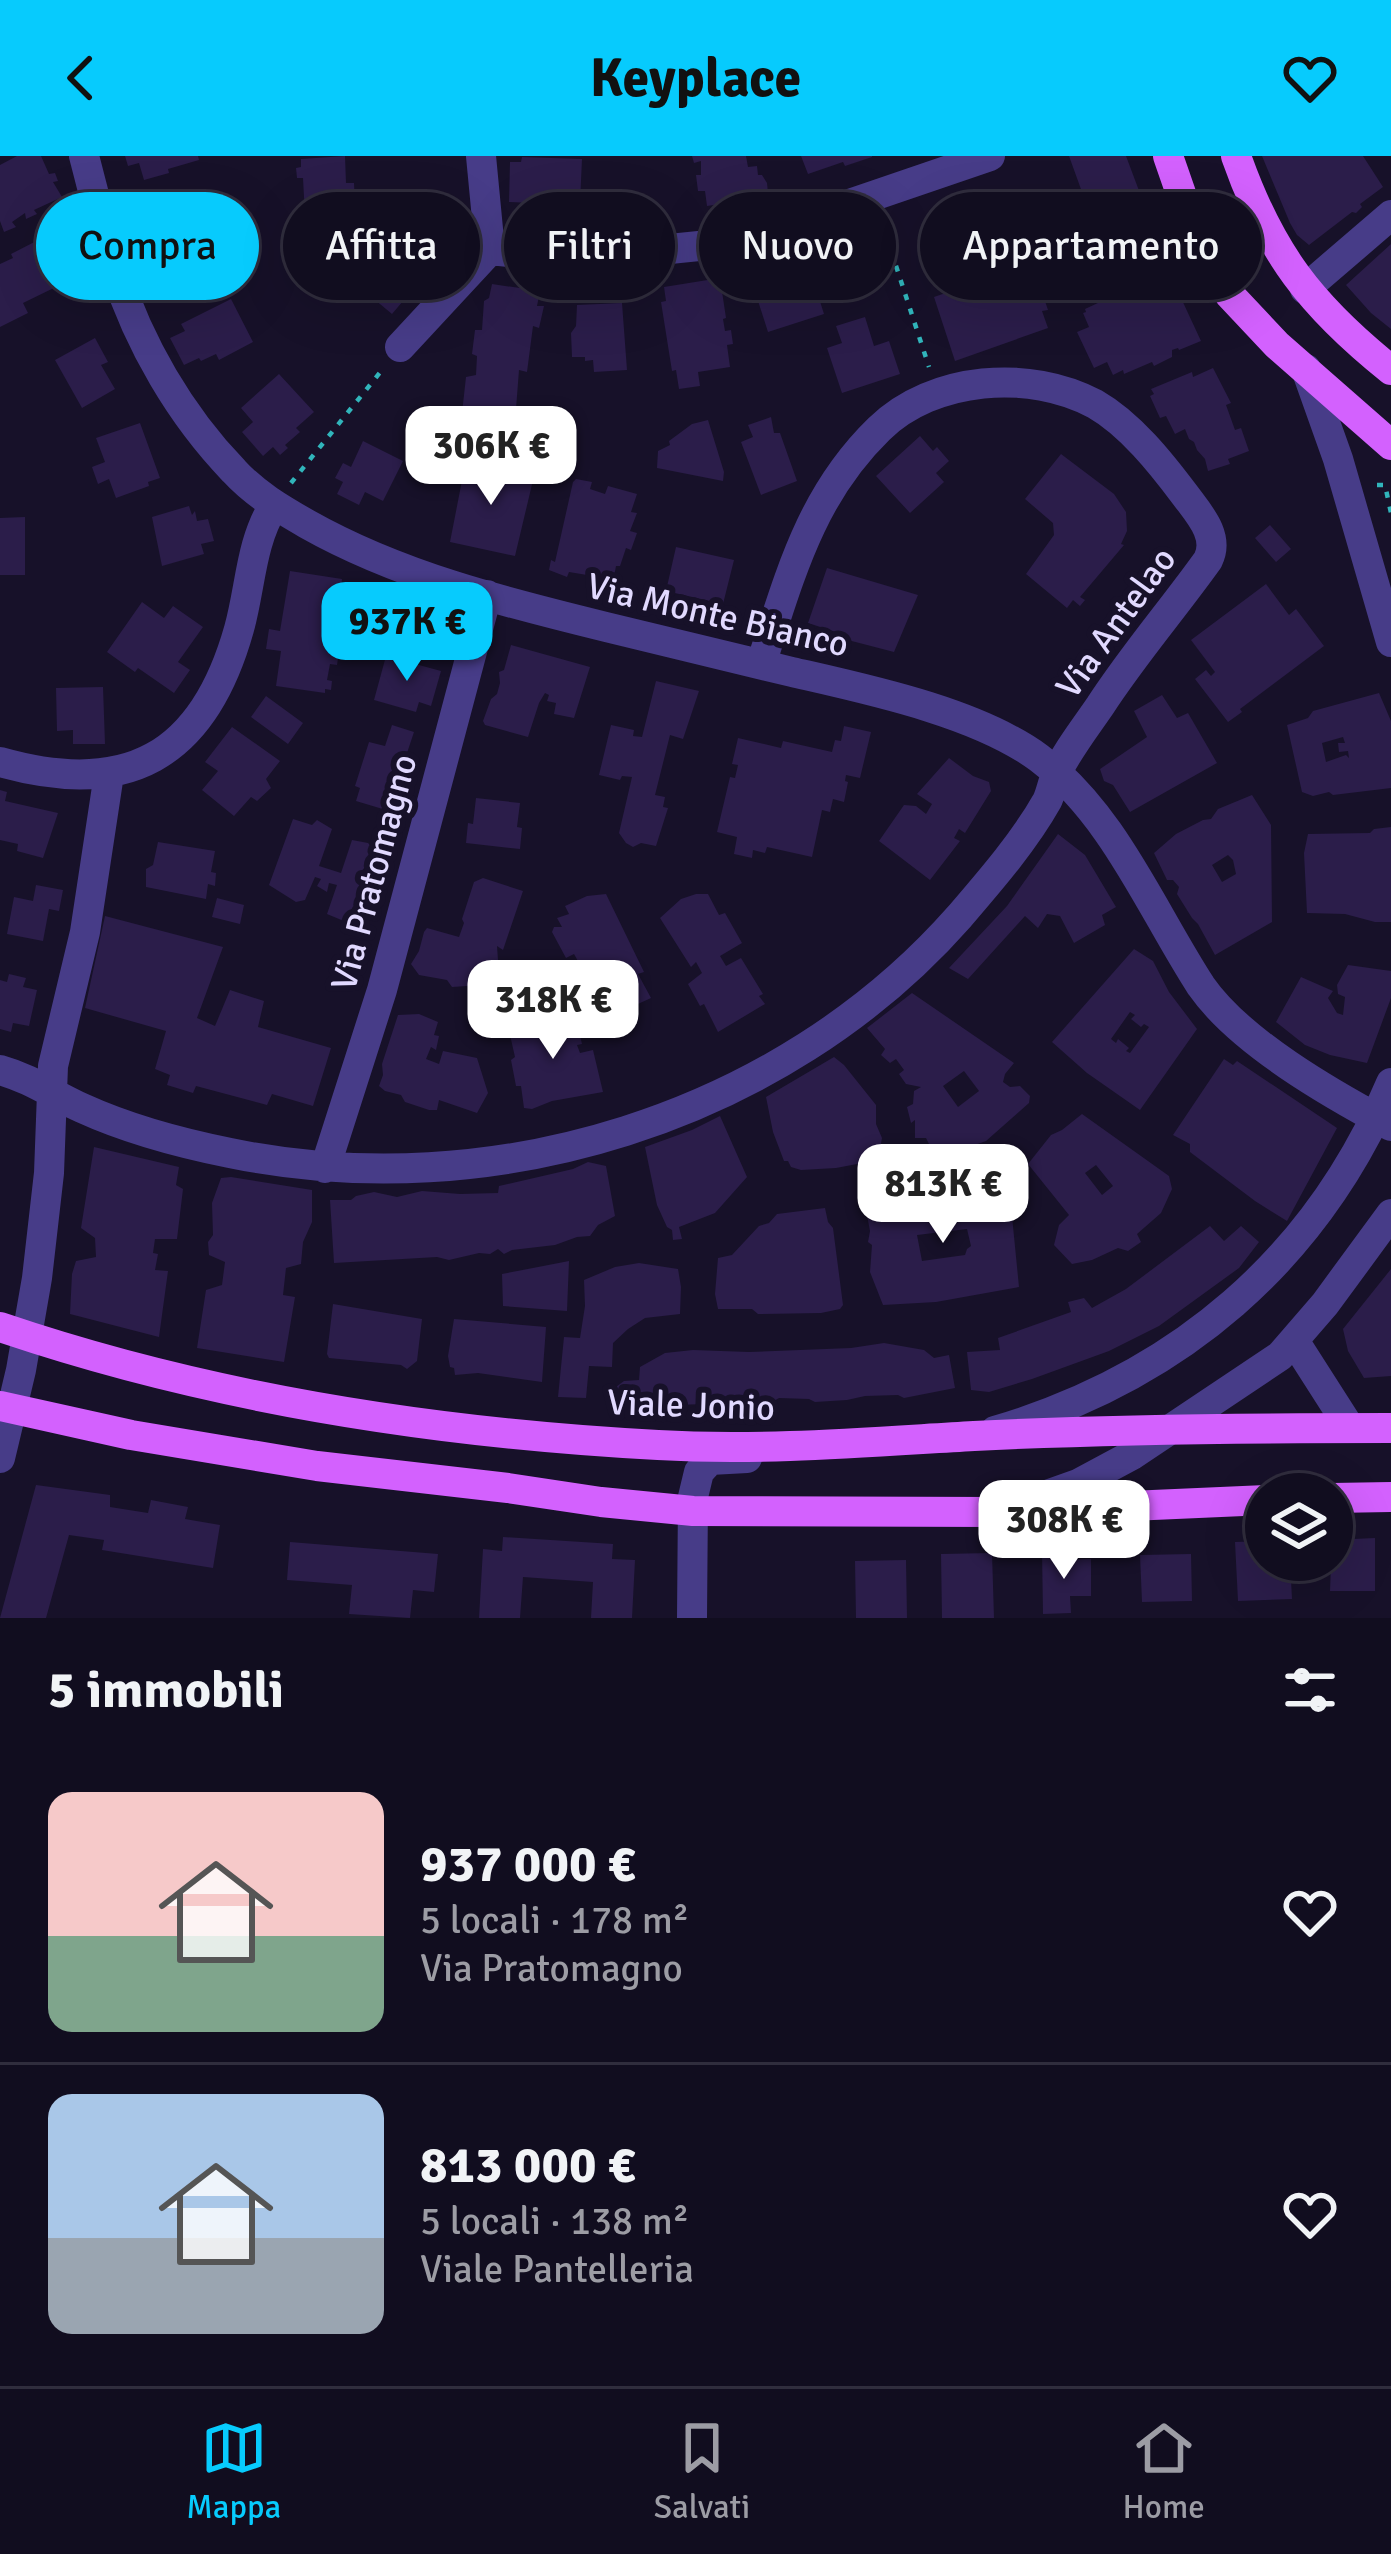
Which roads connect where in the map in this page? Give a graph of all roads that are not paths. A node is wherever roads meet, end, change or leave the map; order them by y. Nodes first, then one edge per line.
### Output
1 (84, 156) edge
2 (481, 156) edge
3 (990, 156) edge
4 (1168, 156) edge
5 (1236, 156) edge
6 (1391, 215) edge
7 (490, 250) junction
8 (1305, 289) junction
9 (400, 347) road end
10 (1306, 369) junction
11 (1391, 370) edge
12 (1391, 446) edge
13 (281, 496) junction
14 (487, 596) junction
15 (1391, 641) edge
16 (761, 664) junction
17 (0, 762) edge
18 (1057, 773) junction
19 (109, 774) junction
20 (0, 1070) edge
21 (1391, 1083) edge
22 (52, 1090) junction
23 (1384, 1122) edge
24 (325, 1168) junction
25 (1391, 1214) edge
26 (14, 1332) edge
27 (1295, 1342) junction
28 (6, 1408) edge
29 (1350, 1428) junction
30 (1391, 1428) edge
31 (1170, 1431) junction
32 (976, 1436) junction
33 (787, 1447) junction
34 (0, 1458) edge
35 (1391, 1497) edge
36 (1353, 1498) edge
37 (1245, 1500) edge
38 (693, 1511) junction
39 (995, 1512) junction
40 (692, 1618) edge

1 - 13 street, Via Monte Bianco
2 - 7 street
3 - 7 street
4 - 10 main road
5 - 8 main road
6 - 8 street
7 - 9 street
8 - 11 main road
10 - 12 main road
10 - 15 street
13 - 14 street, Via Monte Bianco
13 - 19 street
14 - 16 street, Via Monte Bianco
14 - 24 street, Via Pratomagno
16 - 18 street, Via Monte Bianco
16 - 18 street, Via Antelao
17 - 19 street
18 - 23 street, Via Monte Bianco
18 - 24 street
19 - 22 street
20 - 22 street
21 - 23 street
22 - 24 street
22 - 26 street
23 - 32 street
25 - 27 street
26 - 28 street
26 - 33 main road, Viale Jonio
27 - 29 street
27 - 31 street
28 - 34 street
28 - 38 main road
29 - 30 main road, Viale Jonio
29 - 31 main road, Viale Jonio
31 - 32 main road, Viale Jonio
31 - 39 street
32 - 33 main road, Viale Jonio
33 - 38 street
35 - 36 main road
37 - 39 main road
38 - 39 main road
38 - 40 street

